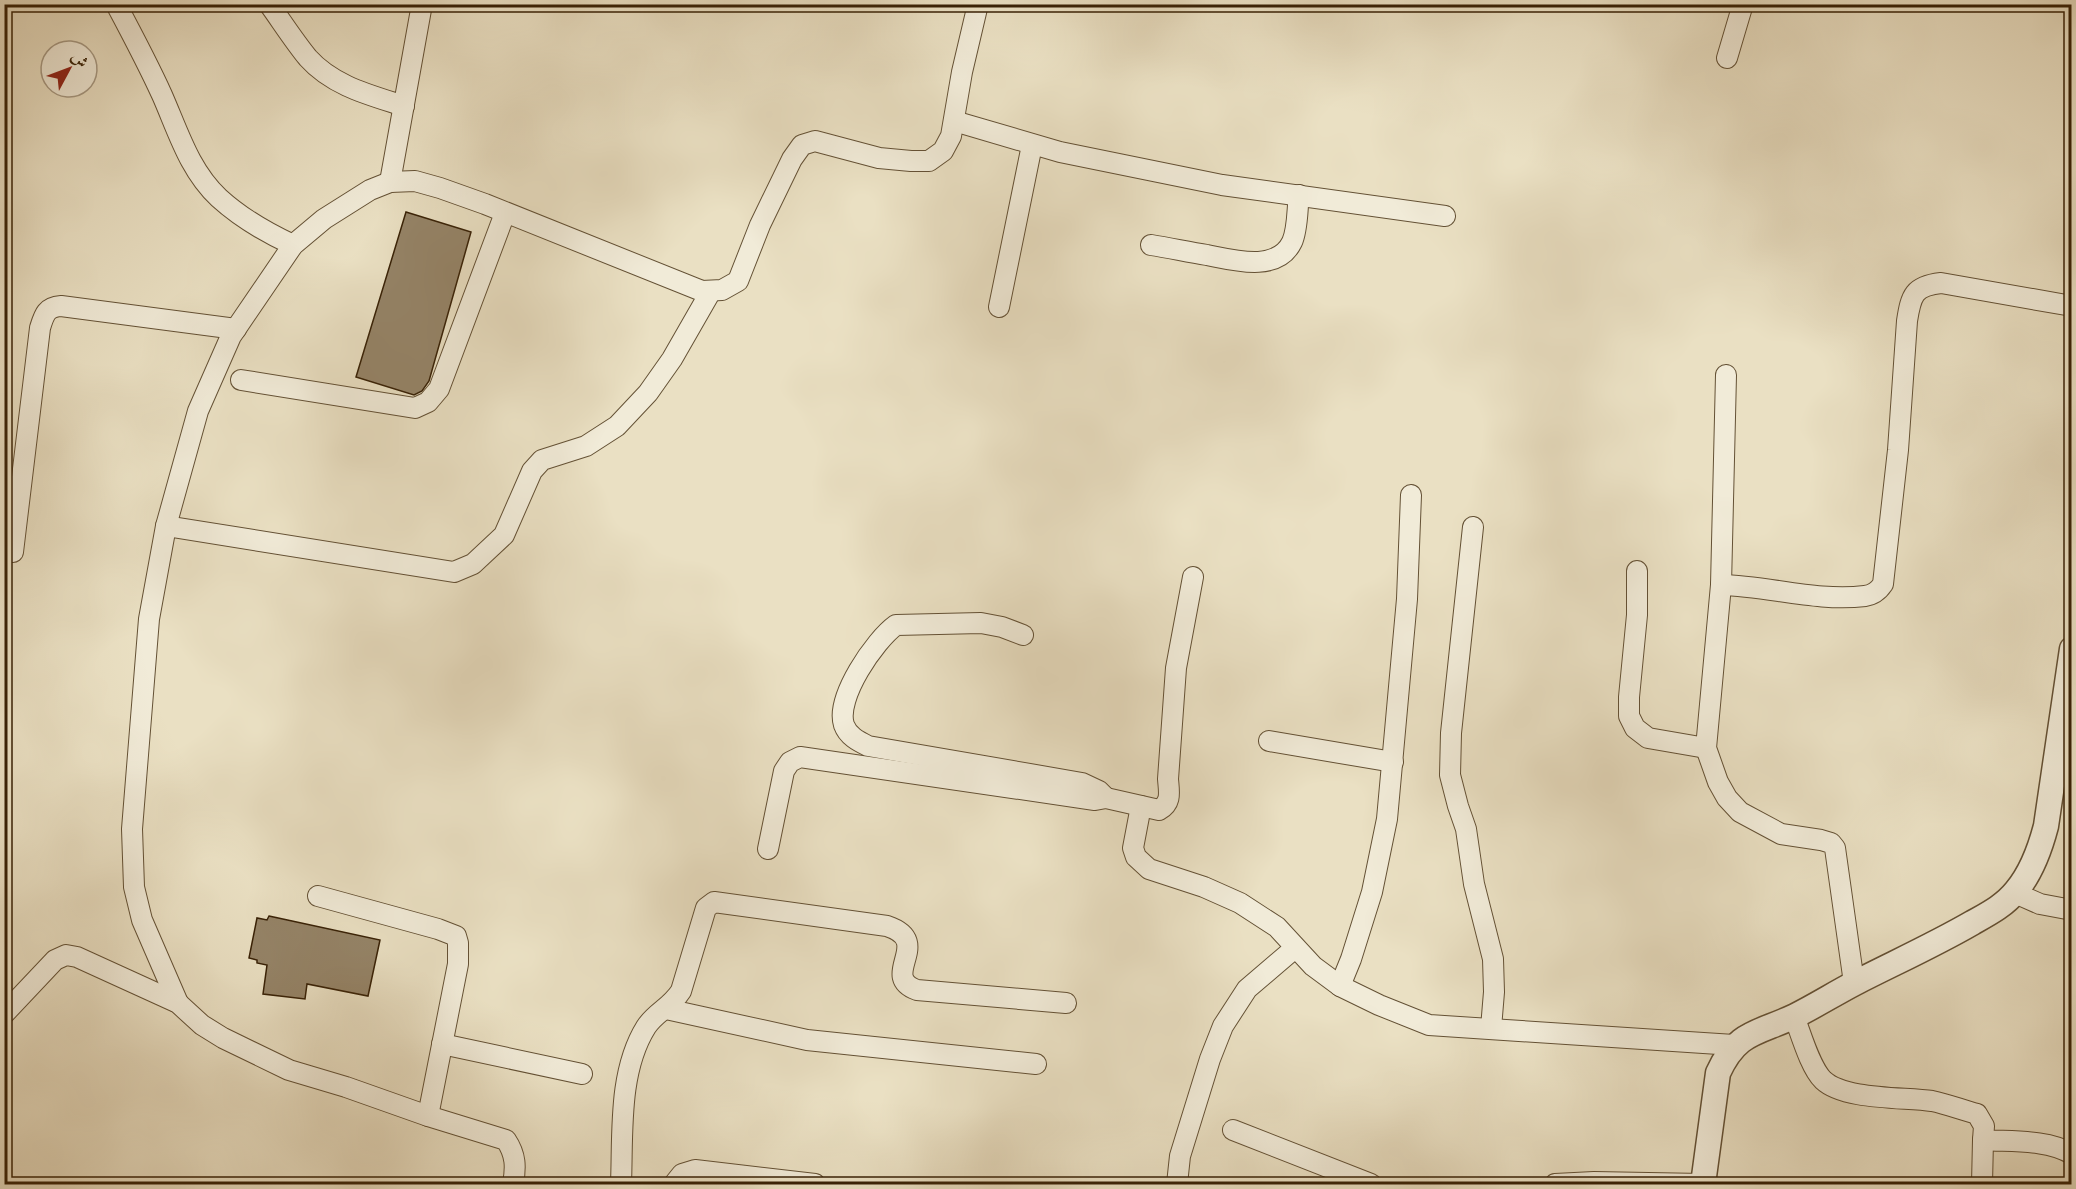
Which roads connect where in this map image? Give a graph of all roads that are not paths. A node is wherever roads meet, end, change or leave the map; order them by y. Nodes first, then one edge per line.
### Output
1 (116, 4) edge
2 (269, 4) edge
3 (978, 4) edge
4 (1743, 4) edge
5 (422, 5) edge
6 (1727, 58) dead end
7 (404, 106) junction
8 (954, 121) junction
9 (1032, 145) junction
10 (390, 182) junction
11 (1299, 195) junction
12 (505, 213) junction
13 (1446, 216) dead end
14 (293, 245) junction
15 (1151, 245) dead end
16 (711, 291) junction
17 (2072, 306) edge
18 (999, 307) dead end
19 (236, 329) junction
20 (1726, 375) dead end
21 (241, 380) dead end
22 (1411, 495) dead end
23 (166, 526) junction
24 (1473, 527) dead end
25 (13, 552) dead end
26 (1638, 571) dead end
27 (1193, 577) dead end
28 (1721, 585) junction
29 (1023, 635) dead end
30 (2072, 649) edge
31 (2065, 739) edge
32 (1269, 741) dead end
33 (1706, 748) junction
34 (1393, 762) junction
35 (1106, 798) junction
36 (1141, 806) junction
37 (768, 849) dead end
38 (2015, 893) junction
39 (318, 896) dead end
40 (2072, 910) edge
41 (1295, 948) junction
42 (1854, 984) junction
43 (1340, 986) junction
44 (1066, 1003) dead end
45 (178, 1004) junction
46 (666, 1009) junction
47 (4, 1014) edge
48 (1794, 1016) junction
49 (1491, 1028) junction
50 (442, 1044) junction
51 (1734, 1045) junction
52 (1036, 1064) dead end
53 (582, 1074) dead end
54 (428, 1116) junction
55 (1233, 1130) dead end
56 (1983, 1140) junction
57 (2072, 1154) edge
58 (1703, 1184) edge
59 (513, 1185) edge
60 (621, 1185) edge
61 (674, 1185) edge
62 (815, 1185) edge
63 (1177, 1185) edge
64 (1371, 1185) edge
65 (1555, 1185) edge
66 (1982, 1185) edge

1 - 14 street
2 - 7 street
3 - 8 street
4 - 6 street
5 - 7 street
7 - 10 street
8 - 9 street
8 - 16 street
9 - 11 street
9 - 18 street
10 - 12 street
10 - 14 street
11 - 13 street
11 - 15 street
12 - 16 street
12 - 21 street
14 - 19 street
16 - 23 street
17 - 28 street
19 - 23 street
19 - 25 street
20 - 28 street
22 - 34 street
23 - 45 street
24 - 49 street
26 - 33 street
27 - 36 street
28 - 33 street
29 - 35 street
30 - 31 street
31 - 38 street
32 - 34 street
33 - 42 street
34 - 43 street
35 - 36 street
35 - 37 street
36 - 41 street
38 - 40 street
38 - 42 street
39 - 50 street
41 - 43 street
41 - 63 street
42 - 48 street
43 - 49 street
44 - 46 street
45 - 47 street
45 - 54 street
46 - 52 street
46 - 60 street
48 - 51 street
48 - 56 street
49 - 51 street
50 - 53 street
50 - 54 street
51 - 58 street
54 - 59 street
55 - 64 street
56 - 57 street
56 - 66 street
58 - 65 street
61 - 62 street

